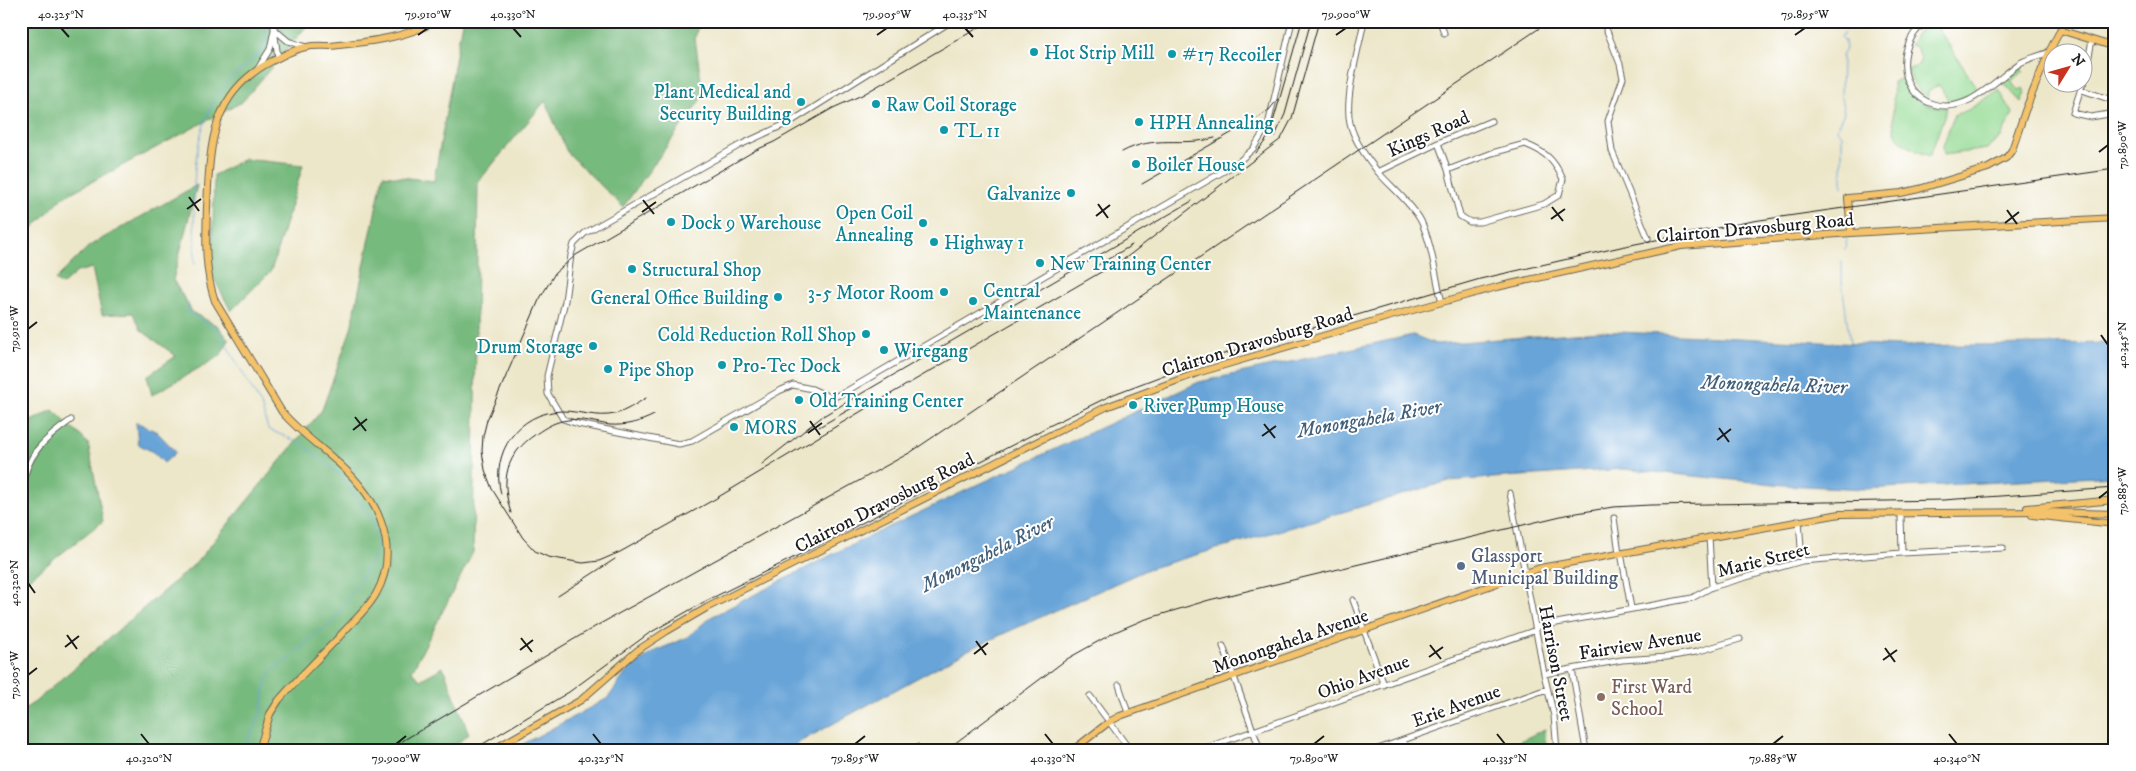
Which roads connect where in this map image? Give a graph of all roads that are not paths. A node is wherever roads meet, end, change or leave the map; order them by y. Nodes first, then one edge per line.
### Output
1 (273, 21) edge
2 (436, 21) edge
3 (952, 21) edge
4 (1292, 21) edge
5 (1364, 21) edge
6 (1440, 21) edge
7 (1603, 21) edge
8 (1928, 21) edge
9 (2066, 21) edge
10 (274, 30) junction
11 (2060, 30) junction
12 (1444, 33) dead end
13 (2092, 40) joint
14 (2054, 42) edge
15 (2113, 46) edge
16 (306, 47) junction
17 (2044, 54) edge
18 (2115, 57) edge
19 (278, 58) junction
20 (2044, 64) edge
21 (256, 71) junction
22 (2081, 92) edge
23 (2088, 92) edge
24 (2115, 101) edge
25 (2115, 113) edge
26 (1490, 121) dead end
27 (1438, 143) junction
28 (1448, 170) junction
29 (1378, 172) junction
30 (2115, 218) edge
31 (1851, 234) junction
32 (1648, 238) dead end
33 (1442, 302) junction
34 (71, 420) dead end
35 (21, 490) edge
36 (1510, 493) dead end
37 (2115, 500) edge
38 (2006, 512) junction
39 (2115, 514) edge
40 (1901, 515) junction
41 (2054, 517) junction
42 (1614, 518) dead end
43 (2115, 519) edge
44 (1799, 520) junction
45 (2115, 524) edge
46 (1709, 537) junction
47 (2003, 548) dead end
48 (1620, 553) junction
49 (1902, 553) junction
50 (1802, 562) junction
51 (1524, 573) junction
52 (1712, 587) junction
53 (1354, 600) dead end
54 (1631, 608) junction
55 (1536, 628) junction
56 (1364, 630) junction
57 (1740, 639) dead end
58 (1223, 646) dead end
59 (1572, 669) junction
60 (1544, 674) junction
61 (1234, 676) junction
62 (1119, 685) dead end
63 (1384, 685) junction
64 (1547, 688) junction
65 (1090, 696) dead end
66 (1128, 713) junction
67 (1109, 722) junction
68 (1254, 731) junction
69 (1404, 740) junction
70 (259, 750) edge
71 (492, 750) edge
72 (1073, 750) edge
73 (1130, 750) edge
74 (1200, 750) edge
75 (1260, 750) edge
76 (1376, 750) edge
77 (1407, 750) edge
78 (1557, 750) edge
79 (1586, 750) edge

1 - 10 street
2 - 16 main road
3 - 4 street
5 - 29 street
6 - 12 street
7 - 32 street
8 - 17 street
9 - 11 main road
10 - 16 street
10 - 19 street
10 - 21 street
11 - 13 main road
11 - 14 main road
13 - 15 main road
15 - 18 main road
16 - 19 main road
19 - 21 main road
20 - 31 main road
21 - 70 main road
22 - 25 street
23 - 24 street
26 - 27 street, Kings Road
27 - 28 street
27 - 29 street, Kings Road
28 - 28 street
29 - 33 street
30 - 31 main road, Clairton Dravosburg Road
31 - 33 main road, Clairton Dravosburg Road
33 - 71 main road, Clairton Dravosburg Road
34 - 35 street
36 - 51 street, Harrison Street
37 - 38 main road
38 - 39 main road
38 - 40 main road, Monongahela Avenue
38 - 41 main road
40 - 44 main road, Monongahela Avenue
40 - 49 street
41 - 43 main road
41 - 45 main road
42 - 48 street
44 - 46 main road, Monongahela Avenue
44 - 50 street
46 - 48 main road, Monongahela Avenue
46 - 52 street
47 - 49 street, Marie Street
48 - 51 main road, Monongahela Avenue
48 - 54 street
49 - 50 street, Marie Street
50 - 52 street, Marie Street
51 - 55 street, Harrison Street
51 - 56 main road, Monongahela Avenue
52 - 54 street, Marie Street
53 - 56 street
54 - 55 street, Marie Street
55 - 60 street, Harrison Street
55 - 63 street, Ohio Avenue
56 - 61 main road, Monongahela Avenue
56 - 63 street
57 - 59 street, Fairview Avenue
58 - 61 street
59 - 60 street, Fairview Avenue
59 - 79 street
60 - 64 street, Harrison Street
61 - 66 main road, Monongahela Avenue
61 - 68 street
62 - 66 street
63 - 68 street, Ohio Avenue
64 - 69 street, Erie Avenue
64 - 78 street, Harrison Street
65 - 67 street
66 - 67 main road, Monongahela Avenue
67 - 72 main road, Monongahela Avenue
67 - 73 street
68 - 74 street, Ohio Avenue
68 - 75 street
69 - 76 street, Erie Avenue
69 - 77 street

